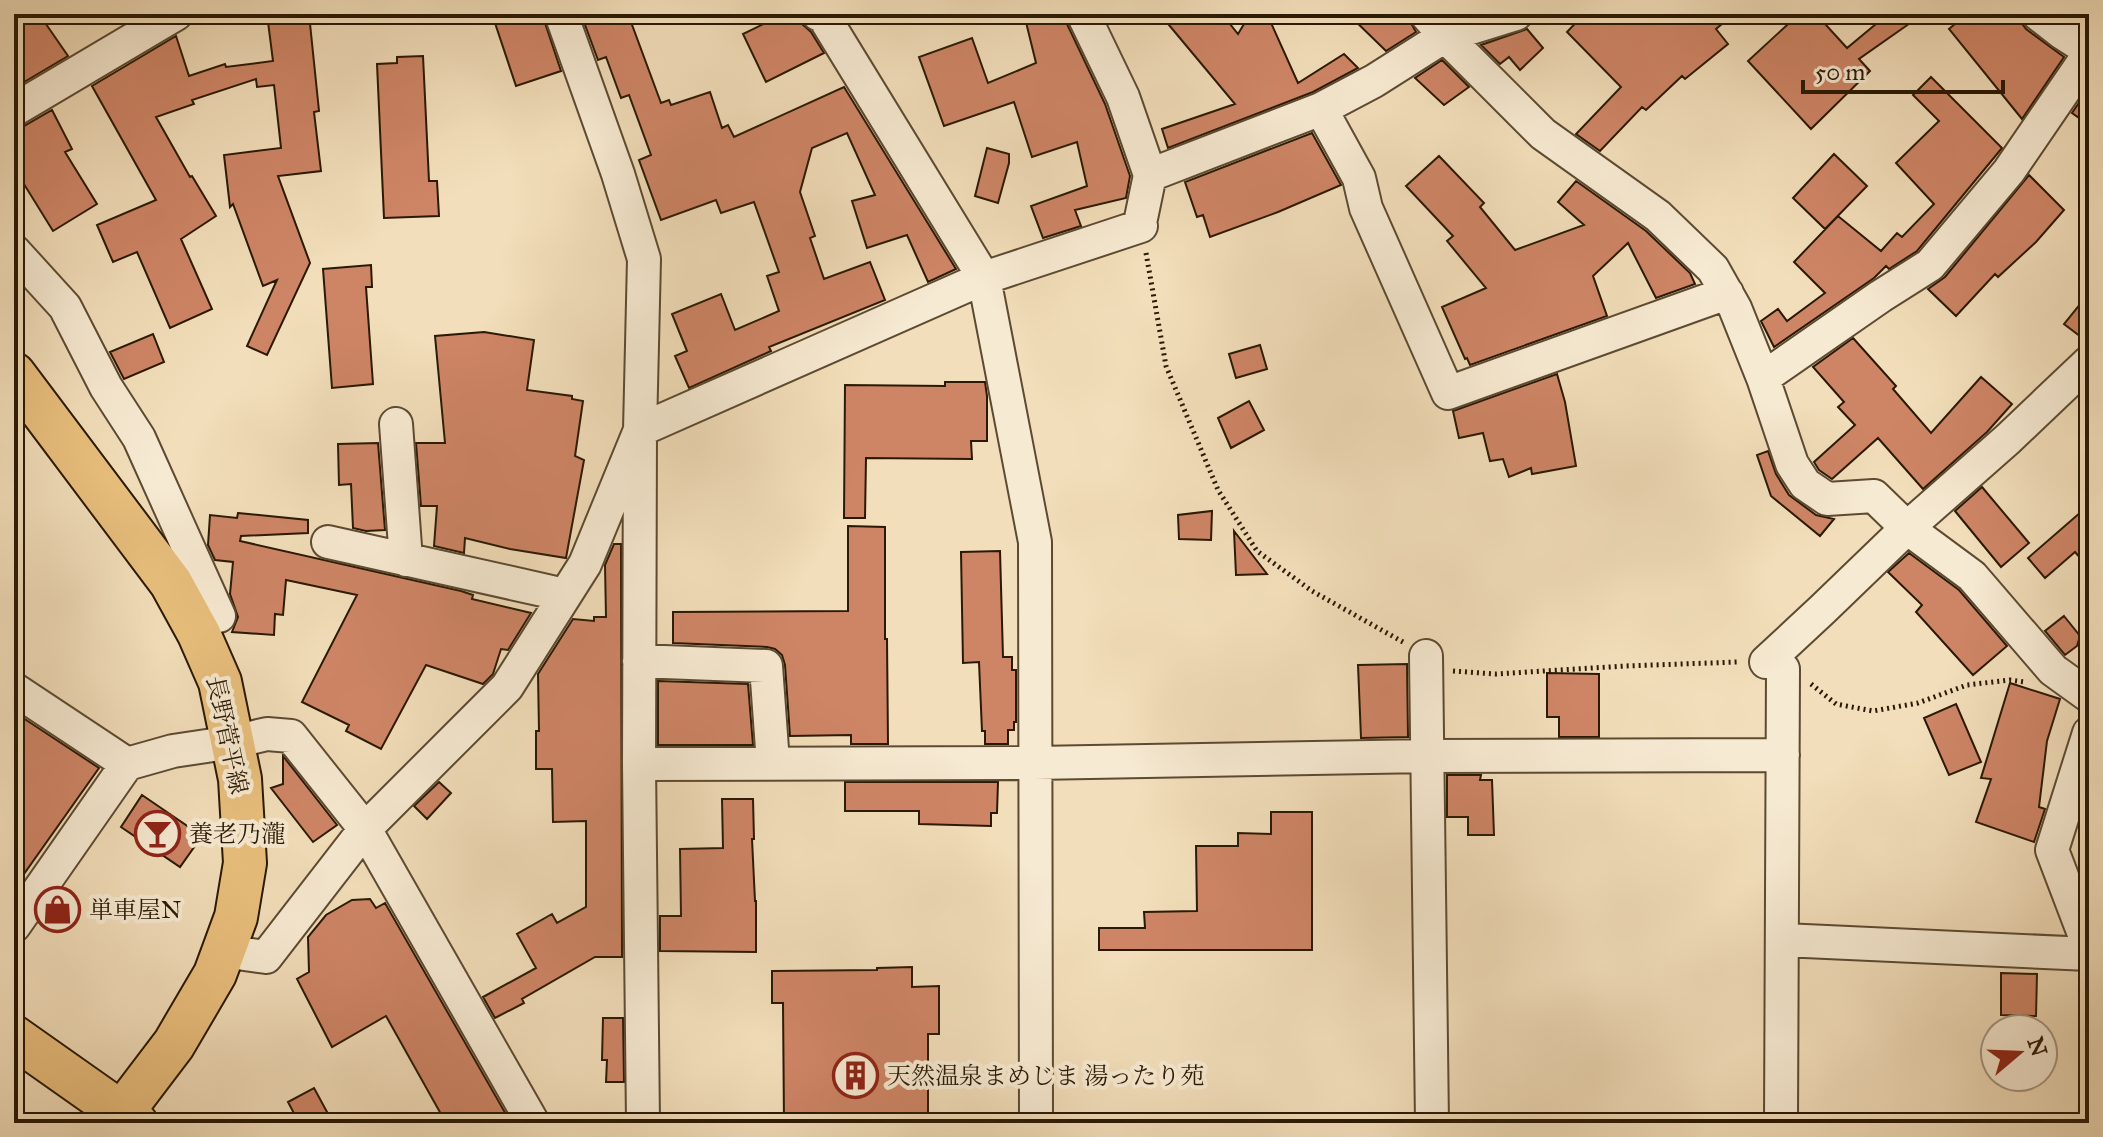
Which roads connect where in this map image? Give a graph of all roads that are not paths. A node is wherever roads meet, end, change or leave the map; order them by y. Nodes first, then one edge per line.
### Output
1 (175, 14) edge
2 (561, 14) edge
3 (818, 14) edge
4 (1083, 14) edge
5 (1516, 14) edge
6 (2038, 14) edge
7 (1435, 25) edge
8 (2089, 52) edge
9 (1321, 109) junction
10 (14, 110) edge
11 (1150, 175) junction
12 (14, 251) edge
13 (984, 278) junction
14 (1727, 293) junction
15 (2089, 362) edge
16 (14, 374) edge
17 (1763, 378) junction
18 (396, 424) dead end
19 (640, 430) junction
20 (1907, 528) junction
21 (328, 542) dead end
22 (406, 560) junction
23 (565, 595) junction
24 (219, 616) dead end
25 (1426, 656) road end
26 (639, 661) junction
27 (14, 689) edge
28 (2089, 695) edge
29 (2089, 733) edge
30 (233, 742) junction
31 (1783, 755) junction
32 (1428, 756) junction
33 (773, 763) junction
34 (1035, 763) junction
35 (127, 764) junction
36 (639, 764) junction
37 (365, 829) junction
38 (14, 926) edge
39 (1783, 940) junction
40 (225, 947) junction
41 (2089, 947) edge
42 (2089, 954) edge
43 (14, 1037) edge
44 (124, 1120) edge
45 (533, 1123) edge
46 (643, 1123) edge
47 (1036, 1123) edge
48 (1432, 1123) edge
49 (1781, 1123) edge

1 - 10 street
2 - 19 street
3 - 13 street
4 - 11 street
5 - 7 street
6 - 8 street
7 - 9 street
7 - 14 street
8 - 17 street
9 - 11 street
9 - 14 street
11 - 13 street
12 - 24 street
13 - 19 street
13 - 34 street
14 - 17 street
15 - 20 street
16 - 30 main road, 長野菅平線
17 - 20 street
18 - 22 street
19 - 23 street
19 - 26 street
20 - 28 street
20 - 31 street
21 - 22 street
22 - 23 street
23 - 37 street
25 - 32 street
26 - 33 street
26 - 36 street
27 - 35 street
29 - 41 street
30 - 35 street
30 - 37 street
30 - 40 main road, 長野菅平線
31 - 32 street
31 - 39 street
32 - 34 street
32 - 48 street
33 - 34 street
33 - 36 street
34 - 47 street
35 - 38 street
36 - 46 street
37 - 40 street
37 - 45 street
39 - 42 street
39 - 49 street
40 - 44 main road, 長野菅平線
43 - 44 main road

